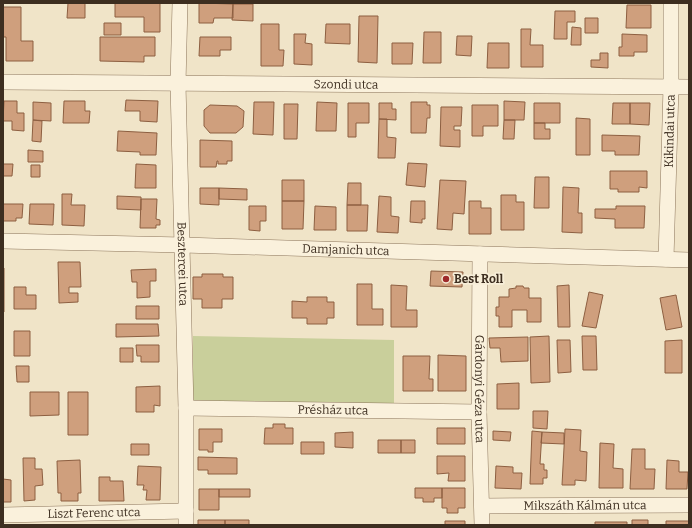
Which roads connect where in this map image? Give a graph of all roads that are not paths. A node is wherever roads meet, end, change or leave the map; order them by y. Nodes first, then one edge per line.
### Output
1 (180, 3) edge
2 (672, 3) edge
3 (3, 82) edge
4 (178, 84) junction
5 (671, 87) junction
6 (689, 87) edge
7 (3, 241) edge
8 (183, 244) junction
9 (480, 254) junction
10 (666, 259) junction
11 (689, 260) edge
12 (186, 408) junction
13 (479, 412) junction
14 (689, 505) edge
15 (482, 506) junction
16 (3, 515) edge
17 (186, 518) edge
18 (482, 525) edge

1 - 4 street, Besztercei utca
2 - 5 street, Kikindai utca
3 - 4 street, Szondi utca
4 - 5 street, Szondi utca
4 - 8 street, Besztercei utca
5 - 6 street, Szondi utca
5 - 10 street, Kikindai utca
7 - 8 street, Damjanich utca
8 - 9 street, Damjanich utca
8 - 12 street, Besztercei utca
9 - 10 street, Damjanich utca
9 - 13 street, Gárdonyi Géza utca
10 - 11 street, Damjanich utca
12 - 13 street, Présház utca
12 - 17 street, Besztercei utca
13 - 15 street, Gárdonyi Géza utca
14 - 15 street, Mikszáth Kálmán utca
15 - 18 street, Gárdonyi Géza utca
16 - 17 street, Liszt Ferenc utca

